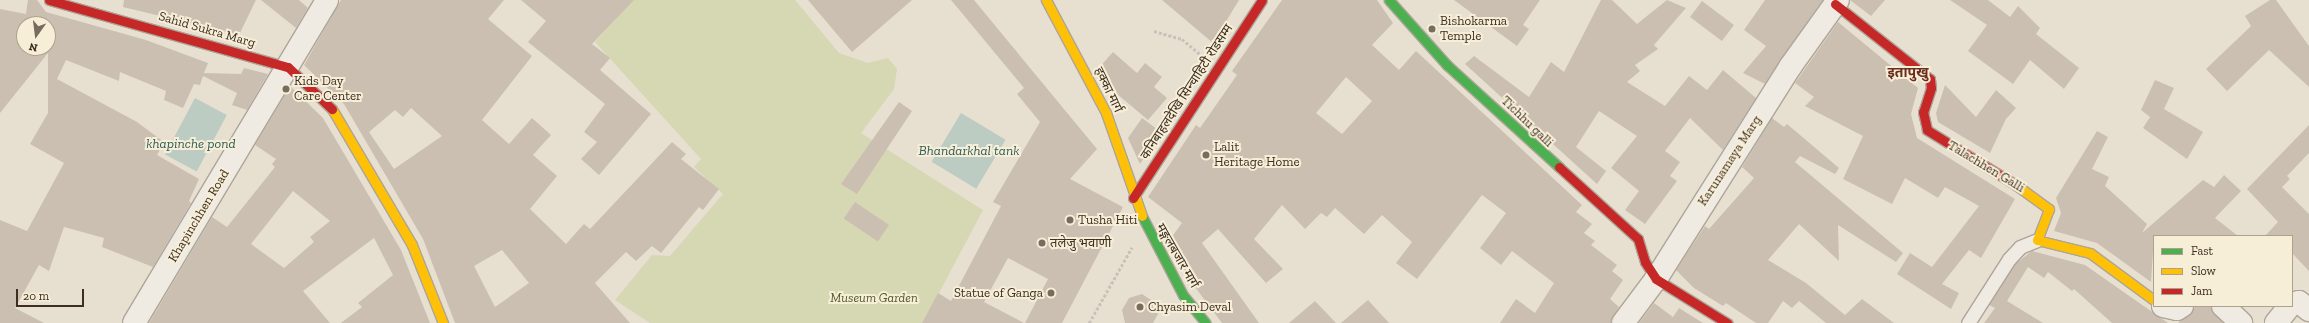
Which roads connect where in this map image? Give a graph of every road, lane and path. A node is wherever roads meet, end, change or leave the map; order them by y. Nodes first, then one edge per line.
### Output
1 (49, 0) edge
2 (327, 0) edge
3 (1046, 0) edge
4 (1262, 0) edge
5 (1389, 0) edge
6 (1836, 2) edge
7 (1154, 31) dead end
8 (288, 67) junction
9 (1218, 69) junction
10 (1133, 198) junction
11 (1146, 228) junction
12 (2037, 240) junction
13 (1650, 270) junction
14 (2153, 299) edge
15 (2293, 304) edge
16 (2168, 307) edge
17 (2180, 307) edge
18 (2224, 307) edge
19 (2289, 307) edge
20 (2309, 310) edge
21 (134, 323) edge
22 (443, 323) edge
23 (1089, 323) edge
24 (1206, 323) edge
25 (1623, 323) edge
26 (1727, 323) edge
27 (1968, 323) edge
28 (2241, 323) edge
29 (2276, 323) edge

1 - 8 street, Sahid Sukra Marg
2 - 8 street, Khapinchhen Road
3 - 10 street, हक्का मार्ग
4 - 9 street, कनिबाहलदेखि सिन्चाहिटी रोडसम्म
5 - 13 street, Tichhu galli
6 - 12 street, Talachhen Galli
6 - 13 street, Karunamaya Marg
7 - 9 path
8 - 21 street, Khapinchhen Road
8 - 22 street
9 - 10 street, कनिबाहलदेखि सिन्चाहिटी रोडसम्म
10 - 11 street, मङ्गलबजार मार्ग
11 - 23 path
11 - 24 street, मङ्गलबजार मार्ग
12 - 14 street
12 - 27 lane
13 - 25 street, Karunamaya Marg
13 - 26 street
15 - 20 street
16 - 17 street
18 - 28 street
19 - 29 street

